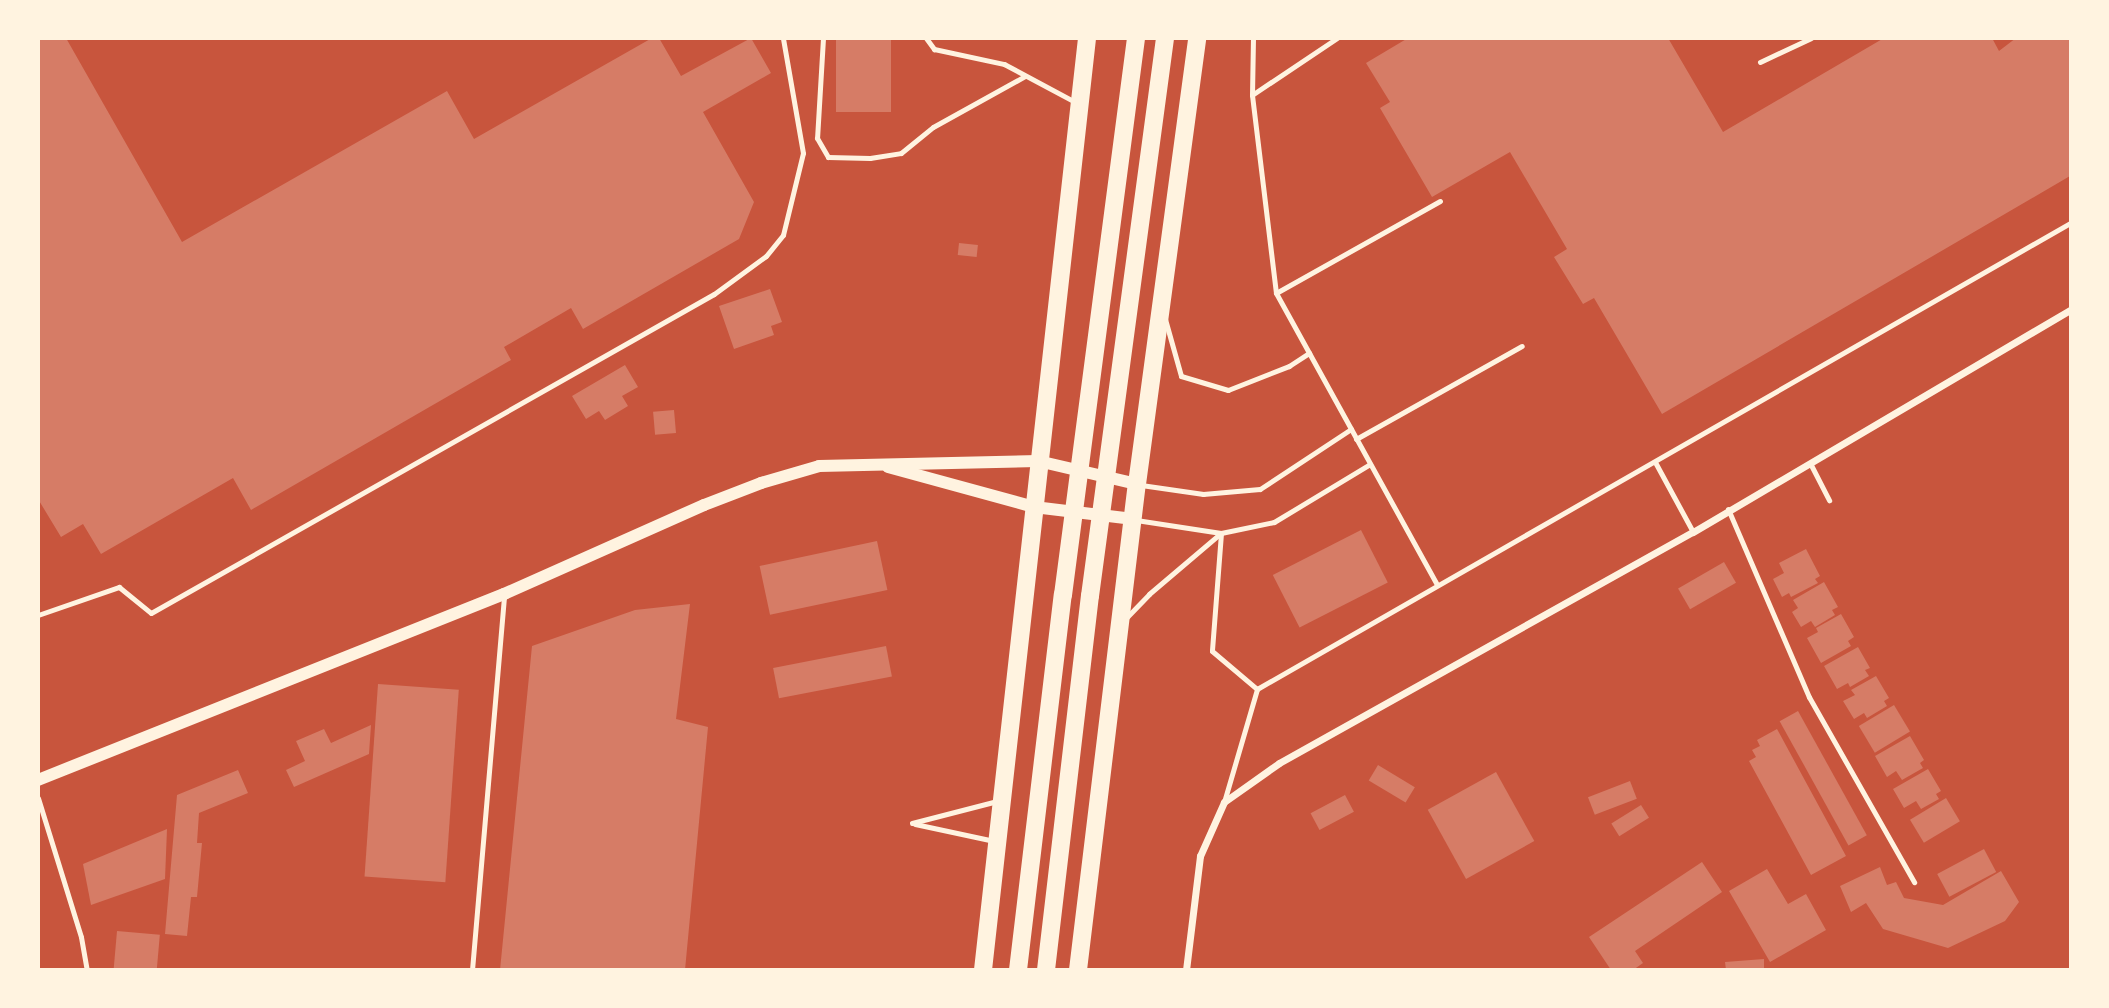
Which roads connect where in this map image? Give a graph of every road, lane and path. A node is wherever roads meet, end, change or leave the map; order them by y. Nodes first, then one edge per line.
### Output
1 (783, 38) edge
2 (823, 38) edge
3 (926, 38) edge
4 (1087, 38) edge
5 (1136, 38) edge
6 (1166, 38) edge
7 (1197, 38) edge
8 (1253, 38) edge
9 (1337, 38) edge
10 (1811, 38) edge
11 (1760, 62) dead end
12 (1025, 76) junction
13 (1252, 95) junction
14 (1080, 105) junction
15 (1440, 201) dead end
16 (2070, 223) edge
17 (1276, 293) junction
18 (1161, 306) junction
19 (2070, 310) edge
20 (1522, 346) dead end
21 (1309, 353) junction
22 (1351, 429) junction
23 (1356, 439) junction
24 (1038, 461) junction
25 (1655, 461) junction
26 (1810, 462) junction
27 (877, 463) junction
28 (1370, 464) junction
29 (1137, 484) junction
30 (1829, 500) dead end
31 (1034, 507) junction
32 (1728, 509) junction
33 (1133, 520) junction
34 (1693, 532) junction
35 (1220, 533) junction
36 (1437, 585) junction
37 (504, 594) junction
38 (38, 615) edge
39 (1120, 625) junction
40 (1258, 689) junction
41 (38, 780) edge
42 (38, 798) edge
43 (1002, 800) junction
44 (1224, 802) junction
45 (997, 842) junction
46 (1914, 882) dead end
47 (87, 970) edge
48 (472, 970) edge
49 (983, 970) edge
50 (1018, 970) edge
51 (1046, 970) edge
52 (1078, 970) edge
53 (1186, 970) edge

1 - 38 lane
2 - 12 lane
3 - 12 lane
4 - 14 main road
5 - 50 main road
6 - 51 main road
7 - 18 main road
8 - 13 lane
9 - 13 lane
10 - 11 lane
12 - 14 lane
13 - 17 lane
14 - 24 main road
15 - 17 lane
16 - 25 lane
17 - 21 lane
18 - 21 lane
18 - 29 main road
19 - 26 street
20 - 23 lane
21 - 22 lane
22 - 23 lane
22 - 29 lane
23 - 28 lane
24 - 27 street
24 - 29 street
24 - 31 main road
25 - 34 lane
25 - 36 lane
26 - 30 lane
26 - 32 street
27 - 31 street
27 - 37 street
28 - 35 lane
28 - 36 lane
29 - 33 main road
31 - 33 street
31 - 43 main road
32 - 34 street
32 - 46 lane
33 - 35 lane
33 - 39 main road
34 - 44 street
35 - 39 lane
35 - 40 lane
36 - 40 lane
37 - 41 street
37 - 48 lane
39 - 52 main road
40 - 44 lane
42 - 47 lane
43 - 45 main road
43 - 45 lane
44 - 53 street
45 - 49 main road

